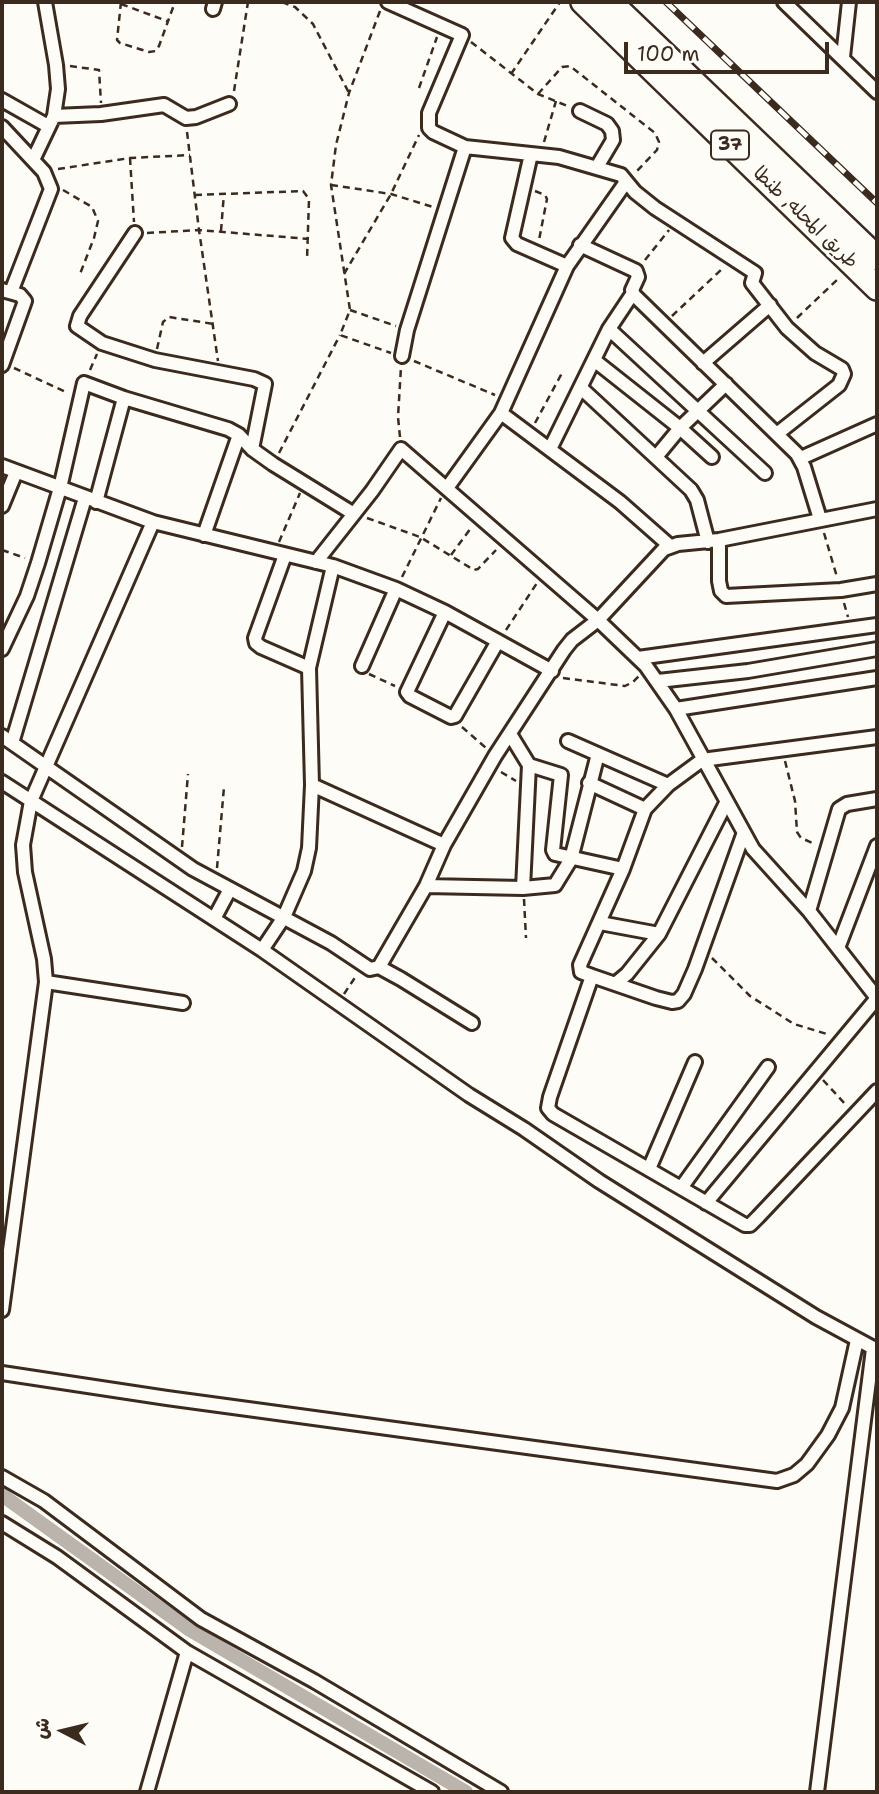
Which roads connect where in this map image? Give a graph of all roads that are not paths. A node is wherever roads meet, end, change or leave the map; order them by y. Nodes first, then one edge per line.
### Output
1 (45, 2) edge
2 (389, 2) edge
3 (583, 2) edge
4 (610, 2) edge
5 (784, 2) edge
6 (849, 2) edge
7 (843, 57) junction
8 (877, 92) edge
9 (2, 100) edge
10 (229, 104) road end
11 (580, 111) road end
12 (51, 121) junction
13 (2, 127) edge
14 (465, 147) junction
15 (536, 154) junction
16 (33, 160) junction
17 (597, 167) junction
18 (626, 182) junction
19 (135, 233) road end
20 (580, 245) junction
21 (877, 258) edge
22 (567, 266) junction
23 (877, 288) edge
24 (6, 291) edge
25 (633, 293) junction
26 (770, 305) junction
27 (609, 329) junction
28 (402, 356) road end
29 (594, 360) junction
30 (703, 363) junction
31 (2, 364) edge
32 (726, 384) junction
33 (582, 388) junction
34 (124, 398) junction
35 (696, 411) junction
36 (501, 413) junction
37 (877, 424) edge
38 (680, 428) junction
39 (778, 433) junction
40 (239, 435) junction
41 (252, 449) junction
42 (550, 449) junction
43 (656, 457) junction
44 (712, 457) dead end
45 (801, 458) junction
46 (2, 466) edge
47 (16, 472) junction
48 (765, 472) dead end
49 (60, 488) junction
50 (446, 488) junction
51 (90, 500) junction
52 (2, 506) edge
53 (877, 509) edge
54 (354, 514) junction
55 (820, 519) junction
56 (153, 522) junction
57 (204, 536) junction
58 (713, 541) junction
59 (670, 546) junction
60 (280, 554) junction
61 (316, 562) junction
62 (333, 566) junction
63 (877, 584) edge
64 (396, 589) junction
65 (445, 612) junction
66 (598, 620) junction
67 (877, 625) edge
68 (498, 641) junction
69 (2, 649) edge
70 (877, 649) edge
71 (642, 662) junction
72 (362, 666) road end
73 (309, 668) junction
74 (550, 674) junction
75 (877, 678) edge
76 (658, 681) junction
77 (676, 709) junction
78 (510, 734) junction
79 (877, 737) edge
80 (7, 739) edge
81 (568, 741) dead end
82 (598, 754) junction
83 (702, 760) junction
84 (529, 765) junction
85 (46, 766) junction
86 (2, 782) edge
87 (589, 783) junction
88 (312, 785) junction
89 (668, 785) junction
90 (877, 799) edge
91 (31, 801) junction
92 (726, 803) junction
93 (645, 809) junction
94 (743, 835) junction
95 (444, 845) junction
96 (877, 846) edge
97 (571, 859) junction
98 (623, 869) junction
99 (426, 886) junction
100 (523, 888) junction
101 (230, 889) junction
102 (808, 911) junction
103 (284, 917) junction
104 (214, 919) junction
105 (600, 923) junction
106 (659, 934) junction
107 (838, 948) junction
108 (262, 950) junction
109 (379, 968) junction
110 (592, 976) junction
111 (46, 982) junction
112 (615, 984) junction
113 (877, 998) edge
114 (183, 1003) dead end
115 (472, 1023) dead end
116 (695, 1062) dead end
117 (768, 1067) dead end
118 (877, 1091) edge
119 (649, 1169) junction
120 (681, 1188) junction
121 (706, 1203) junction
122 (2, 1310) edge
123 (857, 1340) junction
124 (875, 1349) edge
125 (2, 1373) edge
126 (2, 1477) edge
127 (2, 1523) edge
128 (187, 1652) junction
129 (147, 1792) edge
130 (432, 1792) edge
131 (501, 1792) edge
132 (817, 1792) edge

1 - 12 street
2 - 14 street
3 - 23 highway, طريق المحله, طنطا / 37
4 - 21 highway, طريق المحله, طنطا / 37
5 - 7 street
6 - 7 street
7 - 8 street
9 - 12 street
10 - 12 street
11 - 17 street
12 - 16 street
13 - 16 street
14 - 15 street
14 - 28 street
15 - 17 street
15 - 22 street
16 - 24 street
17 - 18 street
18 - 20 street
18 - 26 street
19 - 41 street
20 - 22 street
20 - 25 street
22 - 36 street
24 - 31 street
25 - 27 street
25 - 30 street
26 - 30 street
26 - 39 street
27 - 29 street
27 - 35 street
29 - 33 street
29 - 38 street
30 - 32 street
32 - 35 street
32 - 39 street
33 - 42 street
33 - 43 street
34 - 40 street
34 - 49 street
34 - 51 street
35 - 38 street
35 - 48 street
36 - 42 street
36 - 50 street
37 - 45 street
38 - 43 street
38 - 44 street
39 - 45 street
40 - 41 street
40 - 57 street
41 - 54 street
42 - 59 street
43 - 58 street
45 - 55 street
46 - 47 street
47 - 49 street
47 - 52 street
49 - 51 street
49 - 69 street
50 - 54 street
50 - 66 street
51 - 56 street
51 - 80 street
53 - 55 street
54 - 61 street
55 - 58 street
56 - 57 street
56 - 85 street
57 - 60 street
58 - 59 street
58 - 63 street
59 - 66 street
60 - 61 street
60 - 73 street
61 - 62 street
62 - 64 street
62 - 73 street
64 - 65 street
64 - 72 street
65 - 68 street
65 - 68 street
66 - 71 street
66 - 74 street
67 - 71 street
68 - 74 street
70 - 76 street
71 - 76 street
73 - 88 street
74 - 78 street
75 - 77 street
76 - 77 street
77 - 83 street
78 - 84 street
78 - 95 street
79 - 83 street
80 - 85 street
81 - 82 street
82 - 87 street
82 - 89 street
83 - 89 street
83 - 92 street
84 - 97 street
84 - 100 street
85 - 91 street
85 - 101 street
86 - 91 street
87 - 93 street
87 - 97 street
88 - 95 street
88 - 103 street
89 - 93 street
90 - 102 street
91 - 104 street
91 - 111 street
92 - 94 street
92 - 106 street
93 - 98 street
94 - 102 street
94 - 112 street
95 - 99 street
96 - 107 street
97 - 98 street
97 - 100 street
98 - 105 street
99 - 100 street
99 - 109 street
101 - 103 street
101 - 104 street
102 - 107 street
103 - 108 street
103 - 109 street
104 - 108 street
105 - 106 street
105 - 110 street
106 - 112 street
107 - 113 street
108 - 123 street
109 - 115 street
110 - 112 street
110 - 119 street
111 - 114 street
111 - 122 street
113 - 121 street
116 - 119 street
117 - 120 street
118 - 121 street
119 - 120 street
120 - 121 street
123 - 124 street
123 - 125 street
124 - 132 street
126 - 131 street
127 - 128 street
128 - 129 street
128 - 130 street

